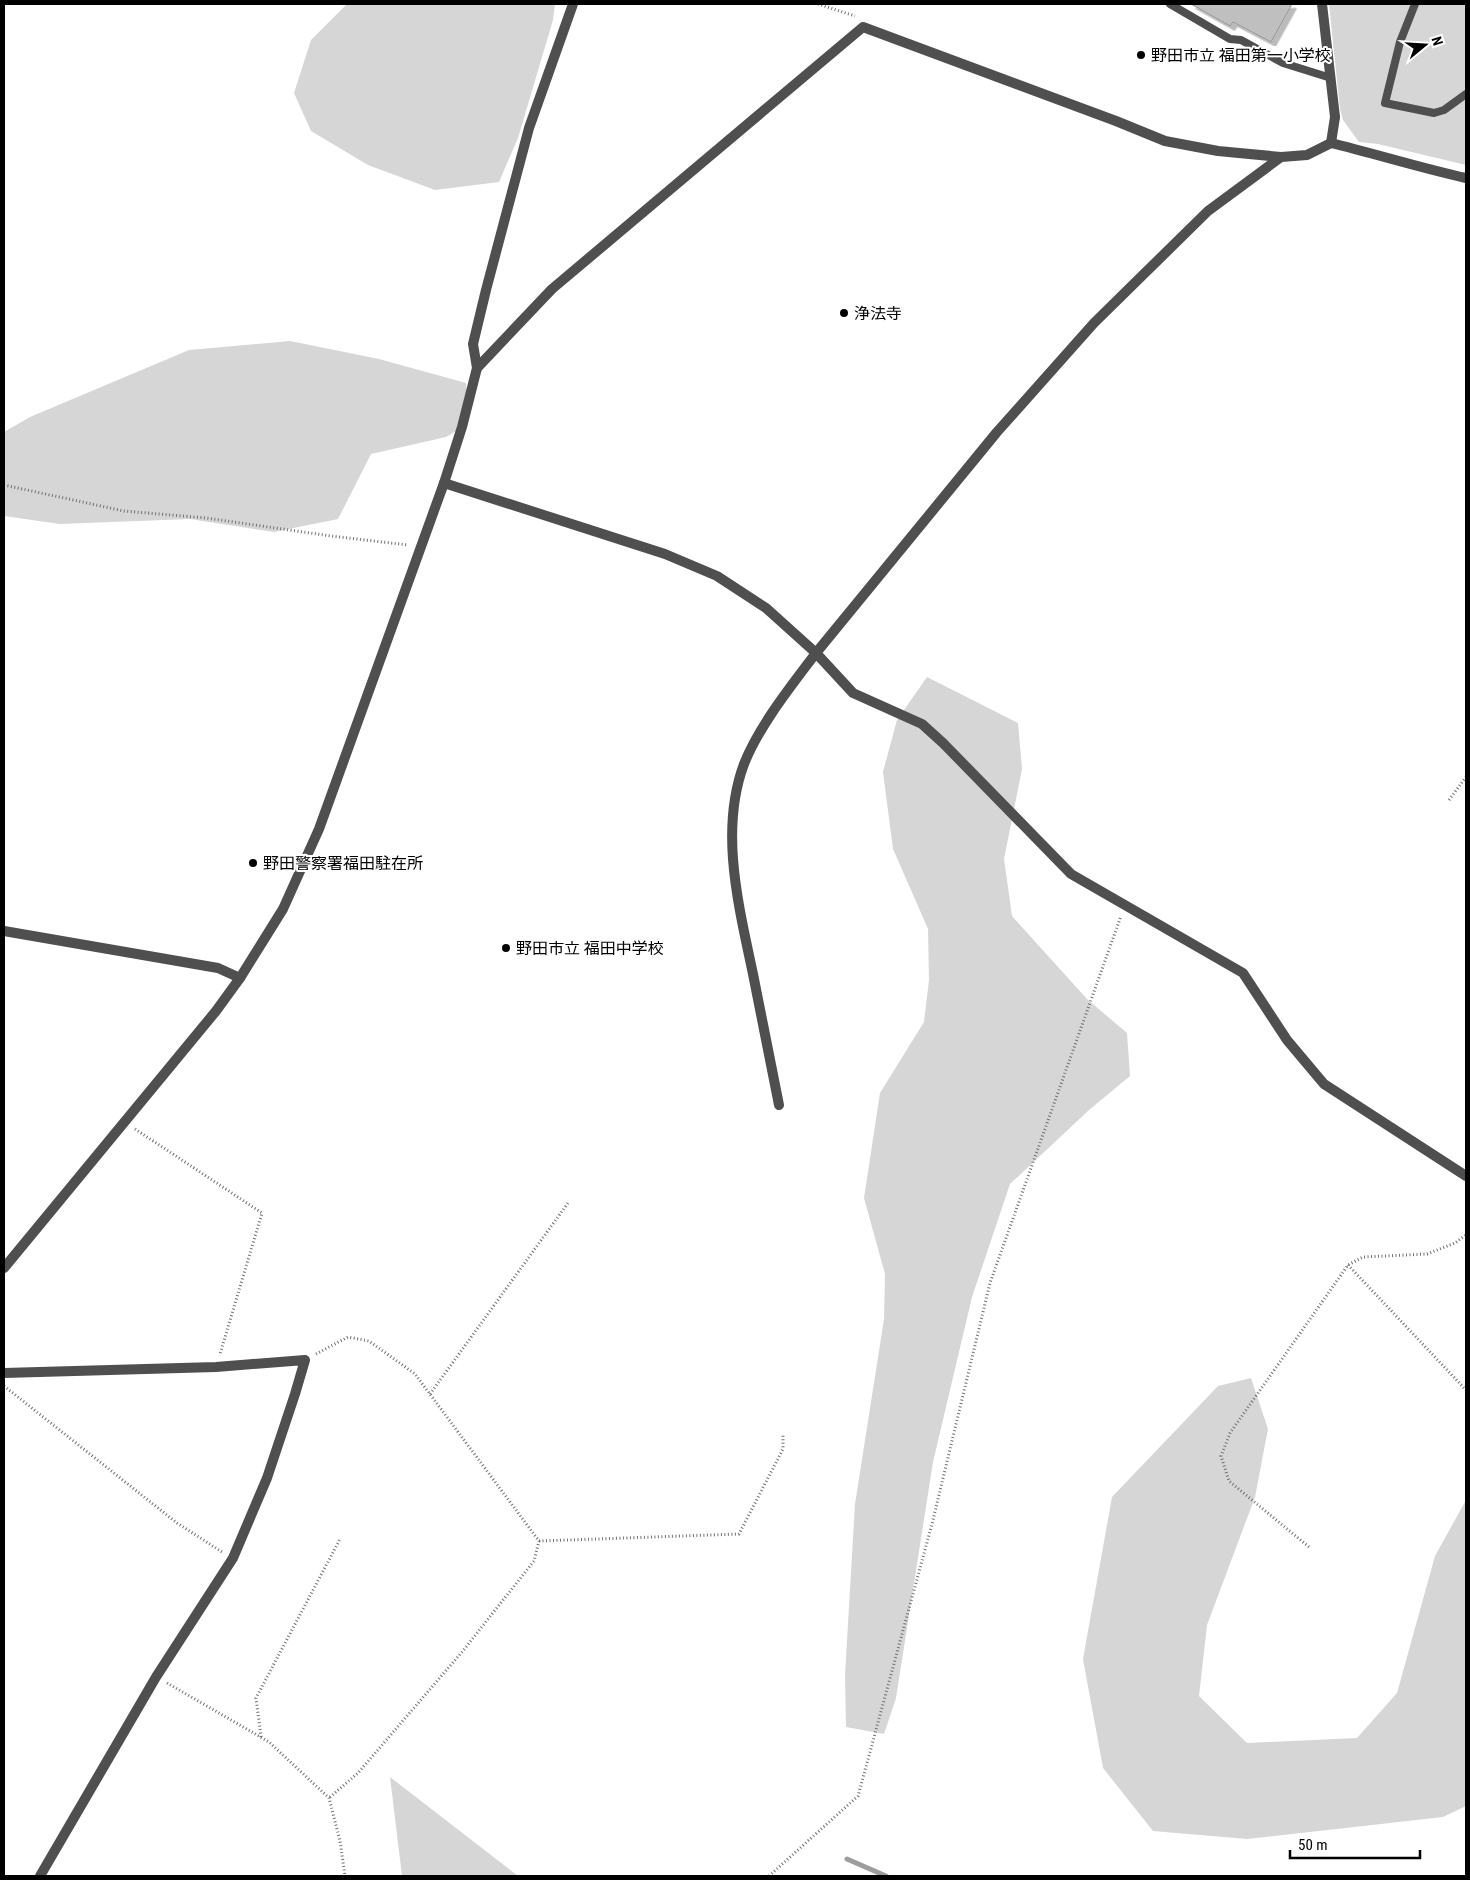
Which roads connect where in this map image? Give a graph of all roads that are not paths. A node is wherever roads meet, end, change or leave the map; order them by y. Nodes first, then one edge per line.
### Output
1 (573, 4) edge
2 (1170, 4) edge
3 (1322, 4) edge
4 (1415, 4) edge
5 (1331, 78) junction
6 (1466, 94) edge
7 (1331, 143) junction
8 (1281, 157) junction
9 (1466, 178) edge
10 (477, 368) junction
11 (444, 483) junction
12 (816, 653) junction
13 (4, 931) edge
14 (240, 978) junction
15 (779, 1105) dead end
16 (1466, 1176) edge
17 (4, 1268) edge
18 (4, 1373) edge
19 (40, 1876) edge

1 - 10 street
2 - 5 lane
3 - 5 street
4 - 6 lane
5 - 7 street
7 - 8 street
7 - 9 street
8 - 10 street
8 - 12 street
10 - 11 street
11 - 12 street
11 - 14 street
12 - 15 street
12 - 16 street
13 - 14 street
14 - 17 street
18 - 19 street

